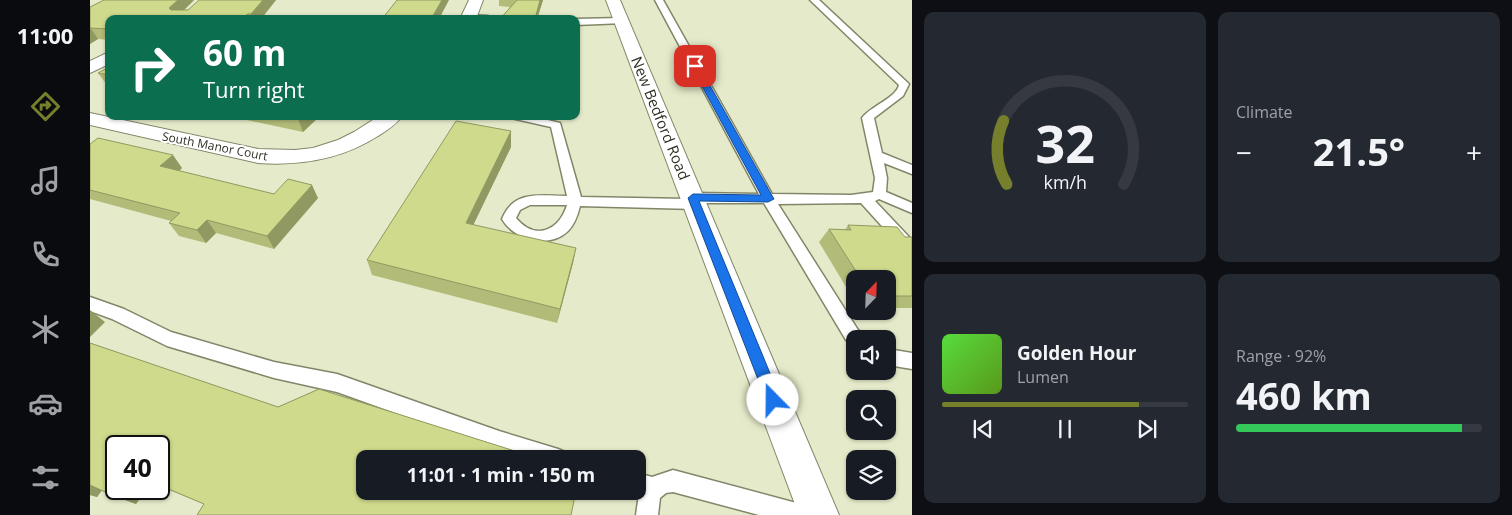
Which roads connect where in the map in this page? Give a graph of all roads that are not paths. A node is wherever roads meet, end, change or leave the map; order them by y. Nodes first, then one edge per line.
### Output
1 (476, 0) edge
2 (658, 0) edge
3 (814, 0) edge
4 (617, 11) edge
5 (470, 15) edge
6 (580, 21) edge
7 (105, 59) edge
8 (90, 68) edge
9 (90, 119) edge
10 (387, 120) edge
11 (533, 120) edge
12 (876, 155) junction
13 (912, 170) edge
14 (879, 194) junction
15 (768, 199) junction
16 (865, 199) junction
17 (694, 201) junction
18 (912, 208) edge
19 (912, 250) edge
20 (90, 304) edge
21 (849, 330) edge
22 (896, 358) edge
23 (912, 361) edge
24 (528, 450) edge
25 (646, 485) edge
26 (812, 512) edge
27 (647, 515) edge

1 - 5 street
2 - 15 lane
3 - 12 lane
4 - 6 lane
4 - 17 street, New Bedford Road
7 - 8 street
9 - 10 street, South Manor Court
11 - 17 lane
12 - 13 lane
12 - 14 lane
14 - 16 lane
14 - 18 lane
15 - 16 lane
15 - 17 lane
15 - 21 lane
16 - 19 lane
17 - 26 street, New Bedford Road
20 - 24 lane
22 - 23 lane
25 - 26 lane
25 - 27 lane

